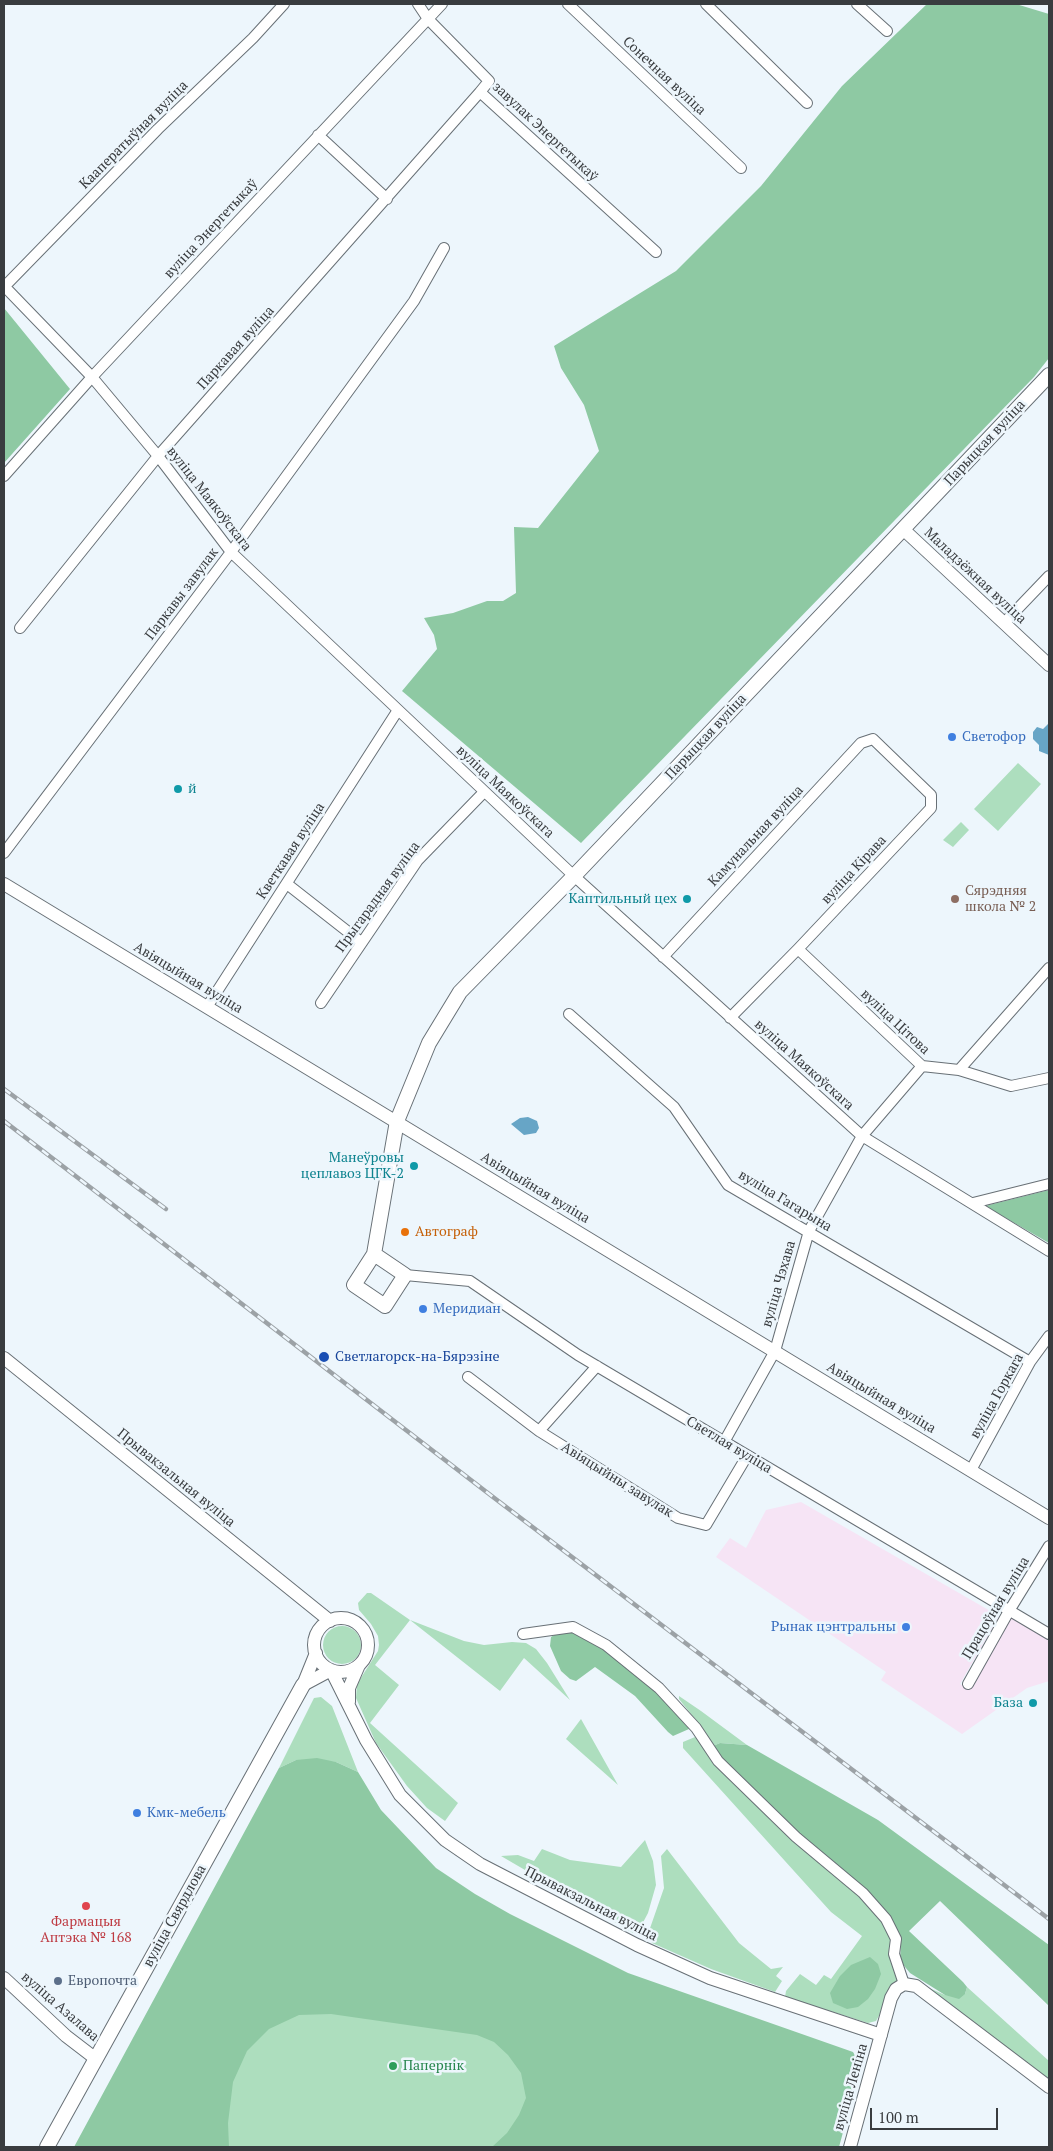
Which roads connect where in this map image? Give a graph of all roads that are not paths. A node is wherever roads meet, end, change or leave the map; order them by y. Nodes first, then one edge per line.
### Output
1 (284, 4) edge
2 (418, 4) edge
3 (442, 4) edge
4 (568, 4) edge
5 (706, 4) edge
6 (856, 4) edge
7 (428, 19) junction
8 (887, 31) dead end
9 (480, 92) junction
10 (807, 103) dead end
11 (318, 134) junction
12 (741, 168) dead end
13 (387, 199) junction
14 (444, 248) dead end
15 (656, 252) dead end
16 (4, 286) edge
17 (1049, 375) edge
18 (92, 377) junction
19 (158, 456) junction
20 (4, 476) edge
21 (903, 529) junction
22 (231, 552) junction
23 (1049, 576) edge
24 (1004, 623) junction
25 (20, 628) dead end
26 (1049, 665) edge
27 (398, 710) junction
28 (873, 739) joint
29 (484, 792) junction
30 (4, 853) edge
31 (574, 876) junction
32 (4, 884) edge
33 (287, 884) junction
34 (361, 942) junction
35 (798, 949) junction
36 (663, 957) junction
37 (1049, 968) edge
38 (321, 1003) dead end
39 (207, 1007) junction
40 (569, 1014) dead end
41 (730, 1018) junction
42 (922, 1066) junction
43 (959, 1070) junction
44 (1049, 1078) edge
45 (397, 1122) junction
46 (862, 1136) junction
47 (1049, 1184) edge
48 (973, 1204) junction
49 (808, 1231) junction
50 (1049, 1251) edge
51 (374, 1254) junction
52 (405, 1275) junction
53 (1049, 1336) edge
54 (775, 1351) junction
55 (4, 1358) edge
56 (1030, 1362) junction
57 (597, 1366) junction
58 (468, 1377) dead end
59 (539, 1432) junction
60 (724, 1442) junction
61 (747, 1456) junction
62 (971, 1470) junction
63 (1049, 1518) edge
64 (1049, 1546) edge
65 (1009, 1611) junction
66 (330, 1620) junction
67 (523, 1634) dead end
68 (1049, 1634) edge
69 (316, 1653) junction
70 (359, 1665) junction
71 (330, 1670) junction
72 (968, 1684) dead end
73 (304, 1685) junction
74 (352, 1712) junction
75 (4, 1978) edge
76 (904, 1984) junction
77 (881, 2035) junction
78 (96, 2059) junction
79 (1049, 2087) edge
80 (47, 2147) edge
81 (850, 2147) edge

1 - 16 street, Кааператыўная вуліца
2 - 7 street, завулак Энергетыкаў
3 - 7 street, вуліца Энергетыкаў
4 - 12 street, Сонечная вуліца
5 - 10 street
6 - 8 street
7 - 9 street, завулак Энергетыкаў
7 - 11 street, вуліца Энергетыкаў
9 - 13 street, Паркавая вуліца
9 - 15 street, завулак Энергетыкаў
11 - 13 street
11 - 18 street, вуліца Энергетыкаў
13 - 19 street, Паркавая вуліца
14 - 22 street, Паркавы завулак
16 - 18 street, вуліца Маякоўскага
17 - 21 main road, Парыцкая вуліца
18 - 19 street, вуліца Маякоўскага
18 - 20 street, вуліца Энергетыкаў
19 - 22 street, вуліца Маякоўскага
19 - 25 street, Паркавая вуліца
21 - 24 street, Маладзёжная вуліца
21 - 31 main road, Парыцкая вуліца
22 - 27 street, вуліца Маякоўскага
22 - 30 street, Паркавы завулак
23 - 24 street
24 - 26 street, Маладзёжная вуліца
27 - 29 street, вуліца Маякоўскага
27 - 33 street, Кветкавая вуліца
28 - 35 street, вуліца Кірава
28 - 36 street, Камунальная вуліца
29 - 31 street, вуліца Маякоўскага
29 - 34 street, Прыгарадная вуліца
31 - 36 street, вуліца Маякоўскага
31 - 45 main road, Парыцкая вуліца
32 - 39 street, Авіяцыйная вуліца
33 - 34 street
33 - 39 street, Кветкавая вуліца
34 - 38 street, Прыгарадная вуліца
35 - 41 street, вуліца Кірава
35 - 42 street, вуліца Цітова
36 - 41 street, вуліца Маякоўскага
37 - 43 street
39 - 45 street, Авіяцыйная вуліца
40 - 49 street, вуліца Гагарына
41 - 46 street, вуліца Маякоўскага
42 - 43 street, вуліца Цітова
42 - 46 street, вуліца Чэхава
43 - 44 street, вуліца Цітова
45 - 51 main road
45 - 54 street, Авіяцыйная вуліца
46 - 48 street, вуліца Маякоўскага
46 - 49 street, вуліца Чэхава
47 - 48 street
48 - 50 street, вуліца Маякоўскага
49 - 54 street, вуліца Чэхава
49 - 56 street, вуліца Гагарына
51 - 52 main road, Светлая вуліца
51 - 52 main road
52 - 57 street, Светлая вуліца
53 - 56 street, вуліца Горкага
54 - 60 street, вуліца Чэхава
54 - 62 street, Авіяцыйная вуліца
55 - 66 street, Прывакзальная вуліца
56 - 62 street, вуліца Горкага
57 - 59 street
57 - 60 street, Светлая вуліца
58 - 59 street, Авіяцыйны завулак
59 - 61 street, Авіяцыйны завулак
60 - 61 street, Светлая вуліца
61 - 65 street, Светлая вуліца
62 - 63 street, Авіяцыйная вуліца
64 - 65 street, Працоўная вуліца
65 - 68 street, Светлая вуліца
65 - 72 street, Працоўная вуліца
66 - 69 street
66 - 70 street
67 - 76 street
69 - 71 street
69 - 73 street, вуліца Свярдлова
70 - 71 street
70 - 74 street
71 - 73 street
71 - 74 street, Прывакзальная вуліца
73 - 78 main road, вуліца Свярдлова
74 - 77 street, Прывакзальная вуліца
75 - 78 street, вуліца Азалава
76 - 77 street, вуліца Леніна
76 - 79 street
77 - 81 street, вуліца Леніна
78 - 80 main road, вуліца Свярдлова

